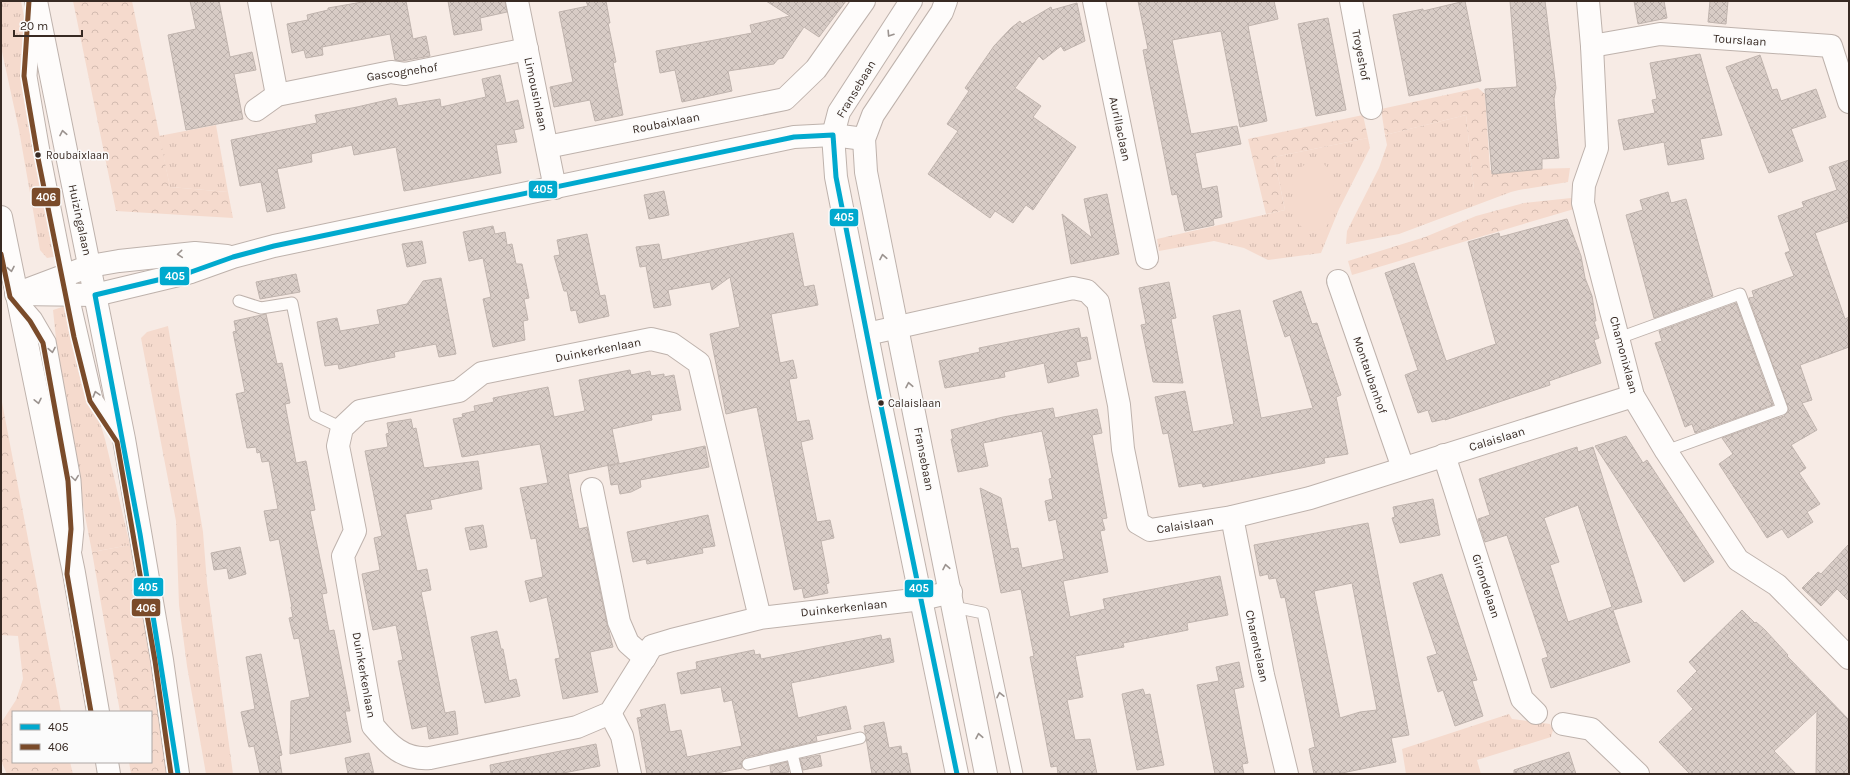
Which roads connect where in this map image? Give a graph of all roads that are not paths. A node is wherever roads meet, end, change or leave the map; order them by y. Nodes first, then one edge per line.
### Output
1 (259, 1) edge
2 (517, 1) edge
3 (864, 1) edge
4 (911, 1) edge
5 (946, 1) edge
6 (1094, 1) edge
7 (1351, 1) edge
8 (1588, 1) edge
9 (36, 2) edge
10 (1592, 46) junction
11 (527, 50) junction
12 (277, 95) junction
13 (1849, 102) edge
14 (1371, 108) dead end
15 (256, 110) dead end
16 (833, 135) junction
17 (864, 139) junction
18 (547, 147) junction
19 (555, 188) junction
20 (1, 217) edge
21 (233, 257) junction
22 (1147, 258) dead end
23 (90, 266) junction
24 (1338, 281) dead end
25 (70, 284) junction
26 (16, 294) junction
27 (95, 295) junction
28 (239, 301) dead end
29 (897, 327) junction
30 (868, 334) junction
31 (1619, 338) junction
32 (1633, 396) junction
33 (342, 428) junction
34 (124, 439) junction
35 (1666, 451) junction
36 (1444, 455) junction
37 (1403, 468) junction
38 (592, 489) dead end
39 (1232, 517) junction
40 (922, 599) junction
41 (952, 600) junction
42 (760, 618) junction
43 (645, 658) junction
44 (1849, 658) edge
45 (98, 711) edge
46 (610, 713) junction
47 (1536, 713) dead end
48 (1563, 724) dead end
49 (860, 738) dead end
50 (792, 754) junction
51 (107, 763) edge
52 (748, 764) dead end
53 (416, 766) edge
54 (109, 774) edge
55 (178, 774) edge
56 (630, 774) edge
57 (797, 774) edge
58 (957, 774) edge
59 (986, 774) edge
60 (1017, 774) edge
61 (1287, 774) edge
62 (1638, 774) edge

1 - 12 street
2 - 11 street, Limousinlaan
3 - 18 street, Roubaixlaan
4 -> 16 street, Fransebaan
5 - 17 street, Fransebaan
6 - 22 street, Aurillaclaan
7 - 14 street, Troyeshof
8 - 10 street, Chamonixlaan
23 -> 9 street, Huizingalaan
9 - 25 lane, Huizingalaan
10 - 13 street, Tourslaan
10 - 31 street, Chamonixlaan
11 - 12 street, Gascognehof
11 - 18 street, Limousinlaan
12 - 15 street, Gascognehof
16 - 17 street
16 - 19 street
16 - 30 street, Fransebaan
29 -> 17 street, Fransebaan
18 - 19 street, Limousinlaan
19 - 21 street
20 -> 26 street
21 -> 23 street
21 - 27 street
23 - 25 street
23 - 27 street, Huizingalaan
24 - 37 street, Montaubanhof
25 - 26 street
25 - 27 street
34 -> 25 lane, Huizingalaan
26 -> 45 street
27 - 34 street, Huizingalaan
28 - 33 lane
29 - 30 street, Calaislaan
29 - 39 street, Calaislaan
41 -> 29 street, Fransebaan
30 - 40 street, Fransebaan
31 - 32 street, Chamonixlaan
31 - 35 lane
32 - 35 street, Chamonixlaan
32 - 36 street, Calaislaan
33 - 42 street, Duinkerkenlaan
33 - 53 street, Duinkerkenlaan
34 - 55 street, Huizingalaan
35 - 44 street, Chamonixlaan
36 - 37 street, Calaislaan
36 - 47 street, Girondelaan
37 - 39 street, Calaislaan
38 - 43 street
39 - 61 street, Charentelaan
40 - 41 street, Duinkerkenlaan
40 - 42 street, Duinkerkenlaan
40 - 58 street, Fransebaan
59 -> 41 street, Fransebaan
60 -> 41 lane
42 - 43 street, Duinkerkenlaan
43 - 46 street, Duinkerkenlaan
46 - 53 street, Duinkerkenlaan
46 - 56 street
48 - 62 street
49 - 50 lane
50 - 52 lane
50 - 57 lane
51 - 54 street

